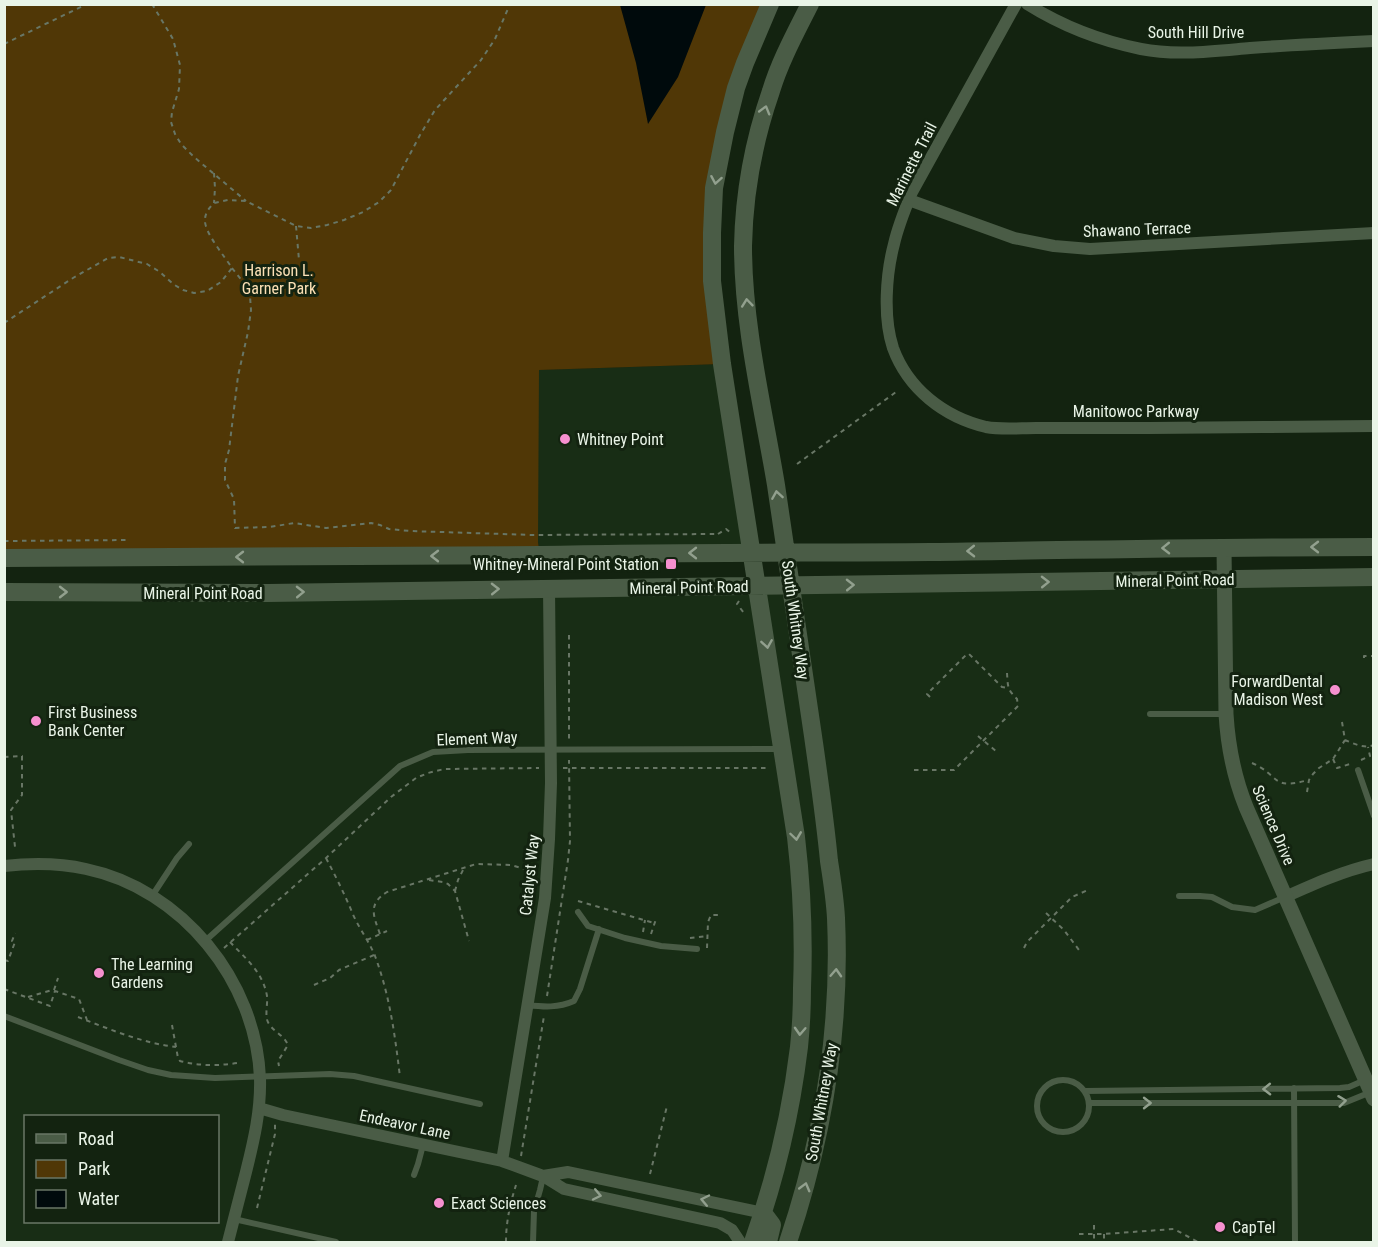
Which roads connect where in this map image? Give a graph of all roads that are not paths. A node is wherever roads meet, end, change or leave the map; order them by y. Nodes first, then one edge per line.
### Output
1 (770, 4) edge
2 (810, 4) edge
3 (1016, 4) edge
4 (1027, 4) edge
5 (1374, 41) edge
6 (909, 200) junction
7 (1374, 233) edge
8 (913, 383) joint
9 (1374, 426) edge
10 (1224, 547) junction
11 (1374, 547) edge
12 (752, 553) junction
13 (787, 553) junction
14 (4, 558) edge
15 (1374, 577) edge
16 (1224, 579) junction
17 (757, 586) junction
18 (791, 586) junction
19 (549, 588) junction
20 (4, 592) edge
21 (1150, 714) dead end
22 (1226, 714) junction
23 (783, 749) junction
24 (550, 750) junction
25 (1358, 770) dead end
26 (1374, 816) edge
27 (189, 844) dead end
28 (1374, 864) edge
29 (4, 866) edge
30 (152, 896) junction
31 (1179, 896) dead end
32 (1286, 897) junction
33 (578, 912) dead end
34 (599, 929) junction
35 (205, 941) junction
36 (696, 949) dead end
37 (527, 1005) junction
38 (4, 1016) edge
39 (260, 1076) junction
40 (1294, 1088) junction
41 (1370, 1090) edge
42 (1085, 1091) junction
43 (1294, 1102) junction
44 (1089, 1103) junction
45 (480, 1104) dead end
46 (259, 1108) junction
47 (423, 1144) junction
48 (502, 1161) junction
49 (414, 1175) dead end
50 (543, 1176) junction
51 (763, 1213) junction
52 (234, 1219) junction
53 (228, 1242) edge
54 (336, 1242) edge
55 (533, 1242) edge
56 (740, 1242) edge
57 (753, 1242) edge
58 (768, 1242) edge
59 (788, 1242) edge
60 (1295, 1242) edge

1 -> 12 main road, South Whitney Way
13 -> 2 main road, South Whitney Way
3 - 6 street, Marinette Trail
4 - 5 street, South Hill Drive
6 - 7 street, Shawano Terrace
6 - 8 street, Marinette Trail
8 - 9 street, Manitowoc Parkway
11 -> 10 main road, Mineral Point Road
10 -> 13 main road, Mineral Point Road
10 - 16 street, Science Drive
12 - 13 main road, Mineral Point Road
12 -> 14 main road, Mineral Point Road
12 - 17 main road, South Whitney Way
13 - 18 main road, South Whitney Way
15 - 16 main road, Mineral Point Road
18 -> 16 main road, Mineral Point Road
16 - 22 street, Science Drive
17 - 18 main road, Mineral Point Road
17 - 19 main road, Mineral Point Road
17 -> 23 main road, South Whitney Way
59 -> 18 main road, South Whitney Way
20 -> 19 main road, Mineral Point Road
19 - 24 street, Catalyst Way
21 - 22 lane
22 - 32 street, Science Drive
23 - 24 lane, Element Way
23 -> 51 main road, South Whitney Way
24 - 35 lane, Element Way
24 - 37 street, Catalyst Way
25 - 26 lane
27 - 30 lane
28 - 32 street
29 - 30 street
30 - 35 street
31 - 32 lane
32 - 41 street, Science Drive
33 - 34 lane
34 - 36 lane
34 - 37 lane
35 - 39 street
37 - 48 street, Catalyst Way
38 - 39 lane
39 - 45 lane
39 - 46 street
40 - 41 lane
40 -> 42 lane
40 - 43 lane
43 -> 41 lane
42 - 44 lane
42 - 44 lane
44 -> 43 lane
43 - 60 lane
46 - 47 street, Endeavor Lane
46 - 52 street
47 - 48 street, Endeavor Lane
47 - 49 lane
48 - 50 street, Endeavor Lane
51 -> 50 street, Endeavor Lane
50 - 55 lane
50 -> 56 street, Endeavor Lane
51 - 57 main road, South Whitney Way
51 - 58 main road
52 - 53 street
52 - 54 lane

